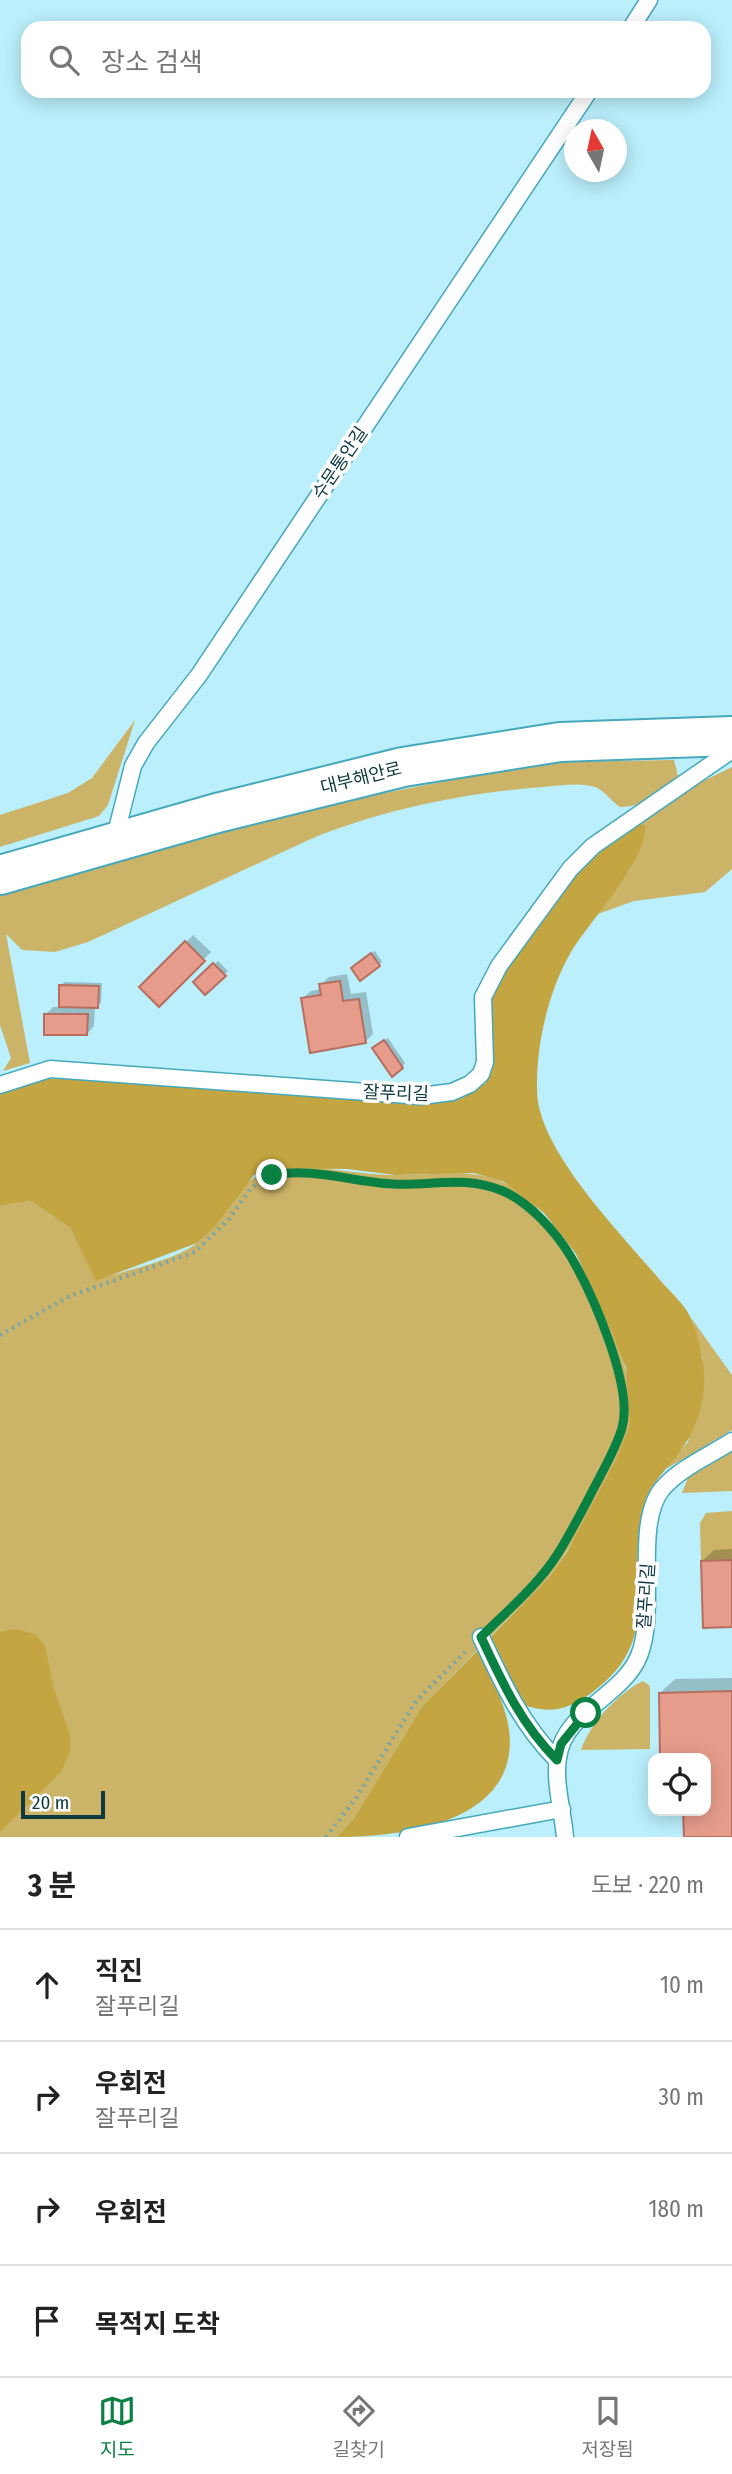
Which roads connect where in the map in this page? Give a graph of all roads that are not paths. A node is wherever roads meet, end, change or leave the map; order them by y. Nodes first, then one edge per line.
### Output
1 (649, 0) edge
2 (636, 21) edge
3 (584, 98) edge
4 (732, 736) edge
5 (732, 750) edge
6 (113, 844) junction
7 (0, 875) edge
8 (0, 1085) edge
9 (732, 1441) edge
10 (481, 1637) road end
11 (557, 1760) junction
12 (562, 1809) junction
13 (408, 1837) edge
14 (565, 1837) edge

1 - 2 lane
3 - 6 lane, 수문통안길
4 - 6 street, 대부해안로
5 - 8 lane, 잘푸리길
6 - 7 street, 대부해안로
9 - 11 lane, 잘푸리길
10 - 11 lane
11 - 12 lane, 잘푸리길
12 - 13 lane
12 - 14 lane, 잘푸리길

